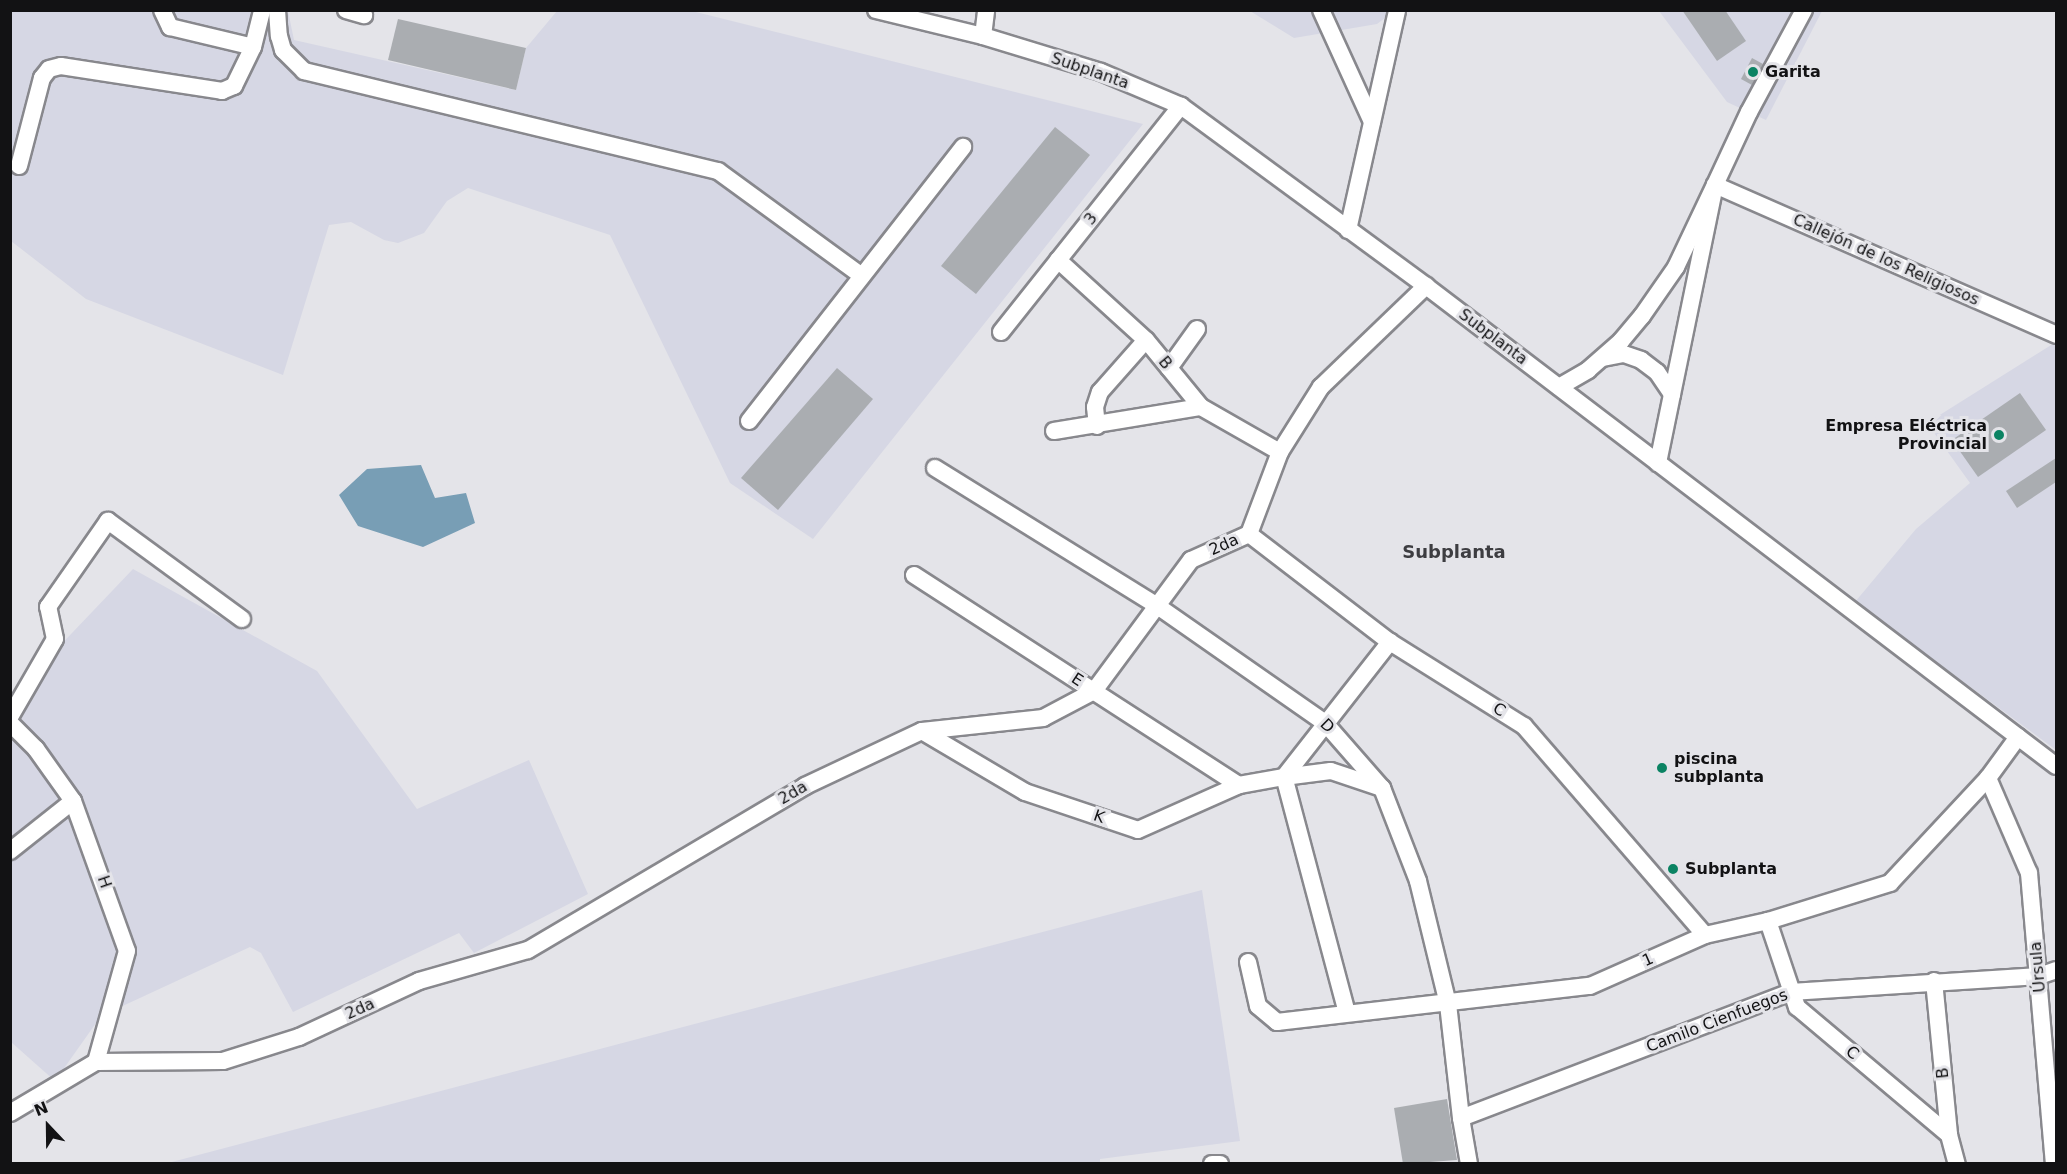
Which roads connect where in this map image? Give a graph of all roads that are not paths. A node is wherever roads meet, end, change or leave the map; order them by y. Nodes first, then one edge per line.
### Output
1 (162, 10) edge
2 (262, 10) edge
3 (277, 10) edge
4 (346, 10) edge
5 (876, 10) edge
6 (986, 10) edge
7 (1322, 10) edge
8 (1397, 10) edge
9 (1804, 10) edge
10 (364, 15) dead end
11 (983, 36) junction
12 (253, 47) junction
13 (1180, 106) junction
14 (1372, 122) junction
15 (963, 147) dead end
16 (19, 166) dead end
17 (1715, 185) junction
18 (1348, 230) junction
19 (1058, 260) junction
20 (862, 276) junction
21 (1426, 286) junction
22 (1197, 329) dead end
23 (1001, 332) dead end
24 (2056, 335) edge
25 (1146, 339) junction
26 (1600, 359) junction
27 (1169, 368) junction
28 (1559, 387) junction
29 (1672, 394) junction
30 (1202, 407) junction
31 (749, 421) dead end
32 (1097, 426) junction
33 (1054, 431) dead end
34 (1280, 452) junction
35 (1658, 463) junction
36 (935, 468) dead end
37 (1249, 534) junction
38 (914, 575) dead end
39 (1156, 605) junction
40 (242, 619) dead end
41 (1390, 642) junction
42 (1094, 691) junction
43 (10, 717) edge
44 (10, 723) edge
45 (1326, 724) junction
46 (922, 731) junction
47 (2018, 737) junction
48 (2056, 766) edge
49 (1284, 777) junction
50 (1988, 778) junction
51 (1239, 785) junction
52 (1382, 788) junction
53 (73, 801) junction
54 (10, 851) edge
55 (1768, 921) junction
56 (1705, 935) junction
57 (1248, 962) dead end
58 (2056, 970) edge
59 (2038, 976) junction
60 (1934, 981) junction
61 (1791, 992) junction
62 (1448, 1004) junction
63 (1347, 1013) junction
64 (96, 1062) junction
65 (10, 1113) edge
66 (1461, 1118) junction
67 (1949, 1135) junction
68 (1212, 1164) edge
69 (1220, 1164) edge
70 (1469, 1164) edge
71 (1957, 1164) edge
72 (2054, 1164) edge

1 - 12 street
2 - 12 street
3 - 20 street
4 - 10 street
5 - 11 street, Subplanta
6 - 11 street
7 - 14 street
8 - 14 street
9 - 17 street
11 - 13 street, Subplanta
12 - 16 street
13 - 18 street, Subplanta
13 - 19 street, 3
14 - 18 street
15 - 20 street
17 - 24 street, Callejón de los Religiosos
17 - 26 street
17 - 29 street
18 - 21 street, Subplanta
19 - 23 street, 3
19 - 25 street, B
20 - 31 street
21 - 28 street, Subplanta
21 - 34 street, 2da
22 - 27 street
25 - 27 street, B
25 - 32 street
26 - 28 street
26 - 29 street
27 - 30 street, B
28 - 35 street, Subplanta
29 - 35 street
30 - 32 street
30 - 34 street, B
32 - 33 street
34 - 37 street, 2da
35 - 47 street, Subplanta
36 - 39 street, D
37 - 39 street, 2da
37 - 41 street, C
38 - 42 street, E
39 - 42 street, 2da
39 - 45 street, D
40 - 43 street
41 - 45 street
41 - 56 street, C
42 - 46 street, 2da
42 - 51 street, E
44 - 53 street, H
45 - 49 street
45 - 52 street, D
46 - 51 street, K
46 - 64 street, 2da
47 - 48 street, Subplanta
47 - 50 street, 1
49 - 51 street, K
49 - 52 street, K
49 - 63 street
50 - 55 street, 1
50 - 59 street, Úrsula
52 - 62 street, D
53 - 54 street
53 - 64 street, H
55 - 56 street, 1
55 - 61 street, C
56 - 62 street, 1
57 - 63 street, 1
58 - 59 street, Camilo Cienfuegos
59 - 60 street, Camilo Cienfuegos
59 - 72 street, Úrsula
60 - 61 street, Camilo Cienfuegos
60 - 67 street, B
61 - 66 street, Camilo Cienfuegos
61 - 67 street, C
62 - 63 street, 1
62 - 66 street, D
64 - 65 street
66 - 70 street, D
67 - 71 street, B
68 - 69 street

